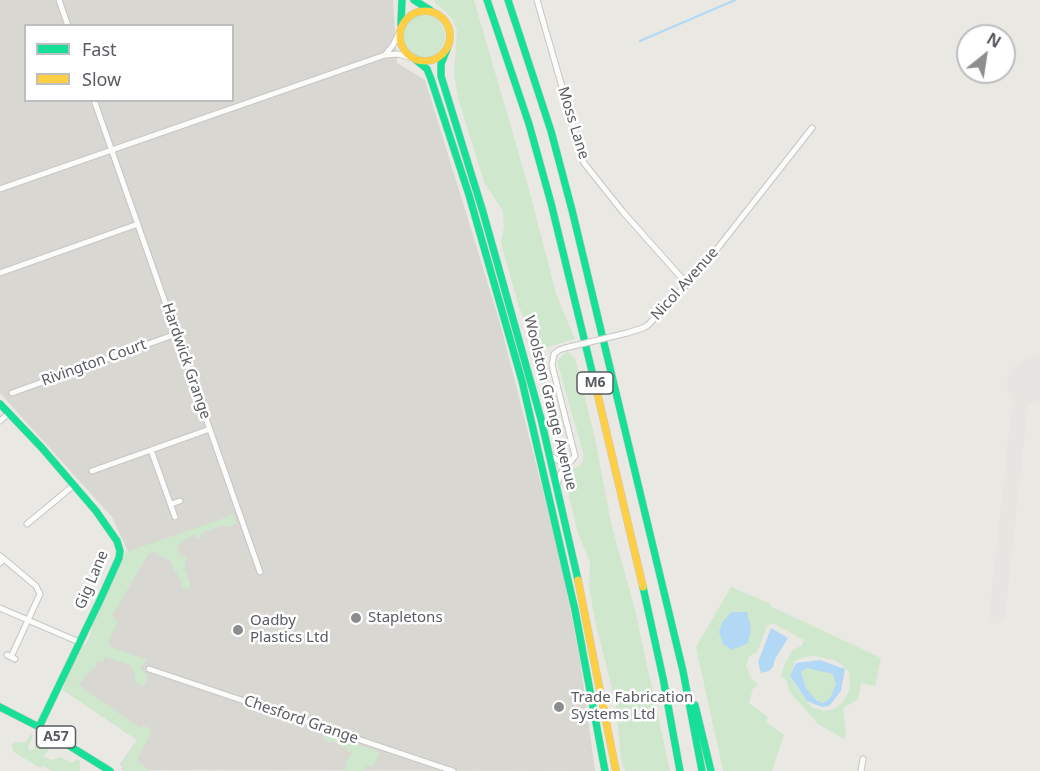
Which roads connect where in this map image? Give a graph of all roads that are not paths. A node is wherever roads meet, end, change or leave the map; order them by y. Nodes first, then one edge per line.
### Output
1 (58, 0) edge
2 (402, 0) edge
3 (414, 0) edge
4 (487, 0) edge
5 (508, 0) edge
6 (537, 0) edge
7 (434, 13) junction
8 (67, 24) edge
9 (400, 30) junction
10 (447, 49) junction
11 (385, 55) junction
12 (414, 59) junction
13 (95, 102) edge
14 (812, 128) dead end
15 (112, 150) junction
16 (0, 189) edge
17 (138, 225) junction
18 (0, 273) edge
19 (687, 284) junction
20 (176, 334) junction
21 (12, 393) dead end
22 (0, 404) edge
23 (9, 413) junction
24 (0, 421) edge
25 (210, 429) junction
26 (151, 450) junction
27 (550, 456) junction
28 (567, 465) junction
29 (92, 471) dead end
30 (557, 484) junction
31 (74, 485) junction
32 (180, 501) dead end
33 (171, 504) junction
34 (175, 517) dead end
35 (27, 524) dead end
36 (1, 560) edge
37 (260, 572) dead end
38 (0, 608) edge
39 (27, 619) junction
40 (79, 642) junction
41 (11, 657) dead end
42 (149, 669) dead end
43 (683, 671) junction
44 (0, 707) edge
45 (39, 726) junction
46 (863, 759) dead end
47 (110, 771) edge
48 (453, 771) edge
49 (605, 771) edge
50 (616, 771) edge
51 (680, 771) edge
52 (702, 771) edge
53 (711, 771) edge
54 (861, 771) edge

1 - 8 street
2 - 9 main road
3 - 7 main road
4 - 51 main road, M6
5 - 43 main road, M6
6 - 19 street, Moss Lane
7 - 9 main road
7 - 10 main road
9 - 11 street
9 - 12 main road
10 - 12 main road
10 - 27 main road, Woolston Grange Avenue
11 - 12 street
11 - 15 street
12 - 49 main road, Woolston Grange Avenue
13 - 15 street, Hardwick Grange
14 - 19 street, Nicol Avenue
15 - 16 street
15 - 17 street, Hardwick Grange
17 - 18 street
17 - 20 street, Hardwick Grange
19 - 28 street, Nicol Avenue, bridge
20 - 21 street, Rivington Court
20 - 25 street, Hardwick Grange
22 - 23 main road, Gig Lane
23 - 24 street
23 - 31 main road, Gig Lane
25 - 26 street
25 - 37 street, Hardwick Grange
26 - 29 street
26 - 33 street
27 - 28 street
27 - 30 main road, Woolston Grange Avenue
28 - 30 street, Nicol Avenue
30 - 50 main road, Woolston Grange Avenue
31 - 35 street
31 - 40 main road, Gig Lane
32 - 33 street
33 - 34 street
36 - 39 street
38 - 39 street
39 - 40 street
39 - 41 street
40 - 45 main road, Gig Lane
42 - 48 street, Chesford Grange
43 - 52 main road, M6
43 - 53 main road, M6
44 - 45 main road, A57
45 - 47 main road, A57
46 - 54 street

